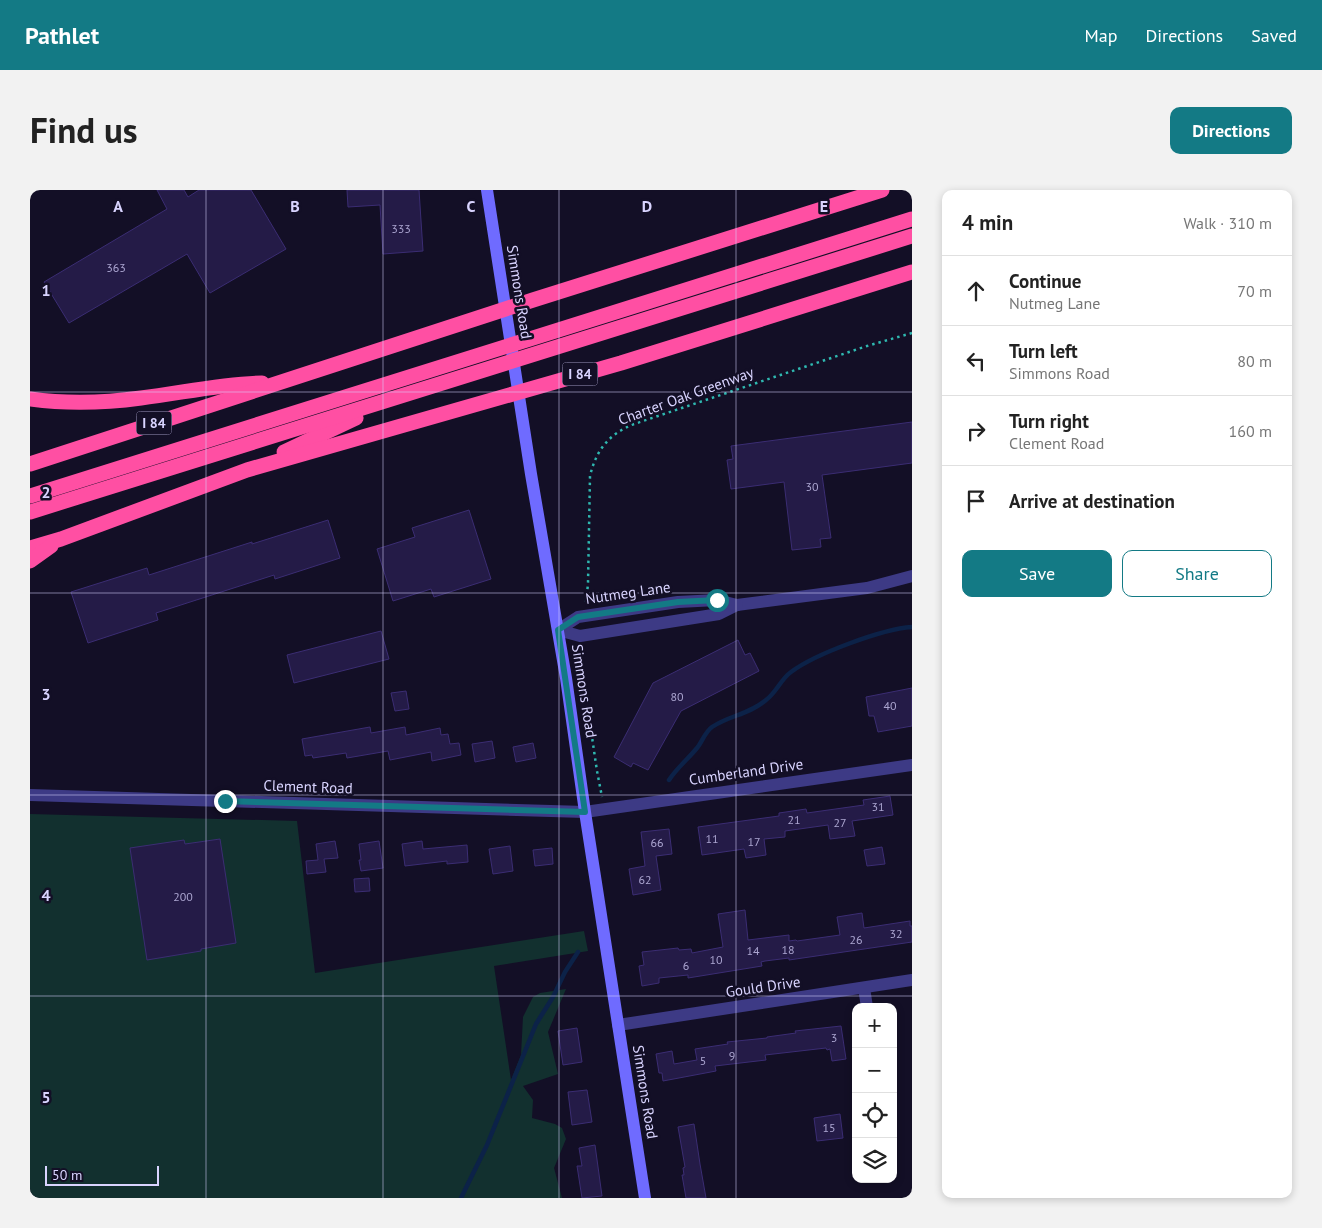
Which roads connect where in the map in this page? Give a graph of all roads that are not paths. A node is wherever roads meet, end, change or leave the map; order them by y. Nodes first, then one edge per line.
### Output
1 (487, 190) edge
2 (882, 190) edge
3 (912, 219) edge
4 (912, 236) edge
5 (912, 272) edge
6 (279, 382) junction
7 (30, 399) edge
8 (383, 402) junction
9 (30, 464) edge
10 (247, 470) junction
11 (30, 496) edge
12 (30, 512) edge
13 (61, 539) junction
14 (30, 548) edge
15 (30, 561) edge
16 (912, 576) edge
17 (704, 601) junction
18 (736, 605) junction
19 (703, 616) junction
20 (558, 630) junction
21 (912, 765) edge
22 (30, 794) edge
23 (585, 812) junction
24 (912, 980) edge
25 (864, 988) junction
26 (866, 1003) edge
27 (618, 1024) junction
28 (645, 1198) edge

1 - 20 main road, Simmons Road
2 - 6 highway, I 84
3 - 11 highway
4 - 8 highway
5 - 10 highway, I 84
6 - 7 highway
6 - 9 highway, I 84
8 - 10 highway
8 - 12 highway
10 - 13 highway, I 84
13 - 14 highway, I 84
13 - 15 highway
16 - 18 street, Nutmeg Lane
17 - 18 street, Nutmeg Lane
17 - 19 street
17 - 20 street, Nutmeg Lane
18 - 19 street, Nutmeg Lane
19 - 20 street, Nutmeg Lane
20 - 23 main road, Simmons Road
21 - 23 street, Cumberland Drive
22 - 23 street, Clement Road
23 - 27 main road, Simmons Road
24 - 25 street, Gould Drive
25 - 26 street
25 - 27 street, Gould Drive
27 - 28 main road, Simmons Road

